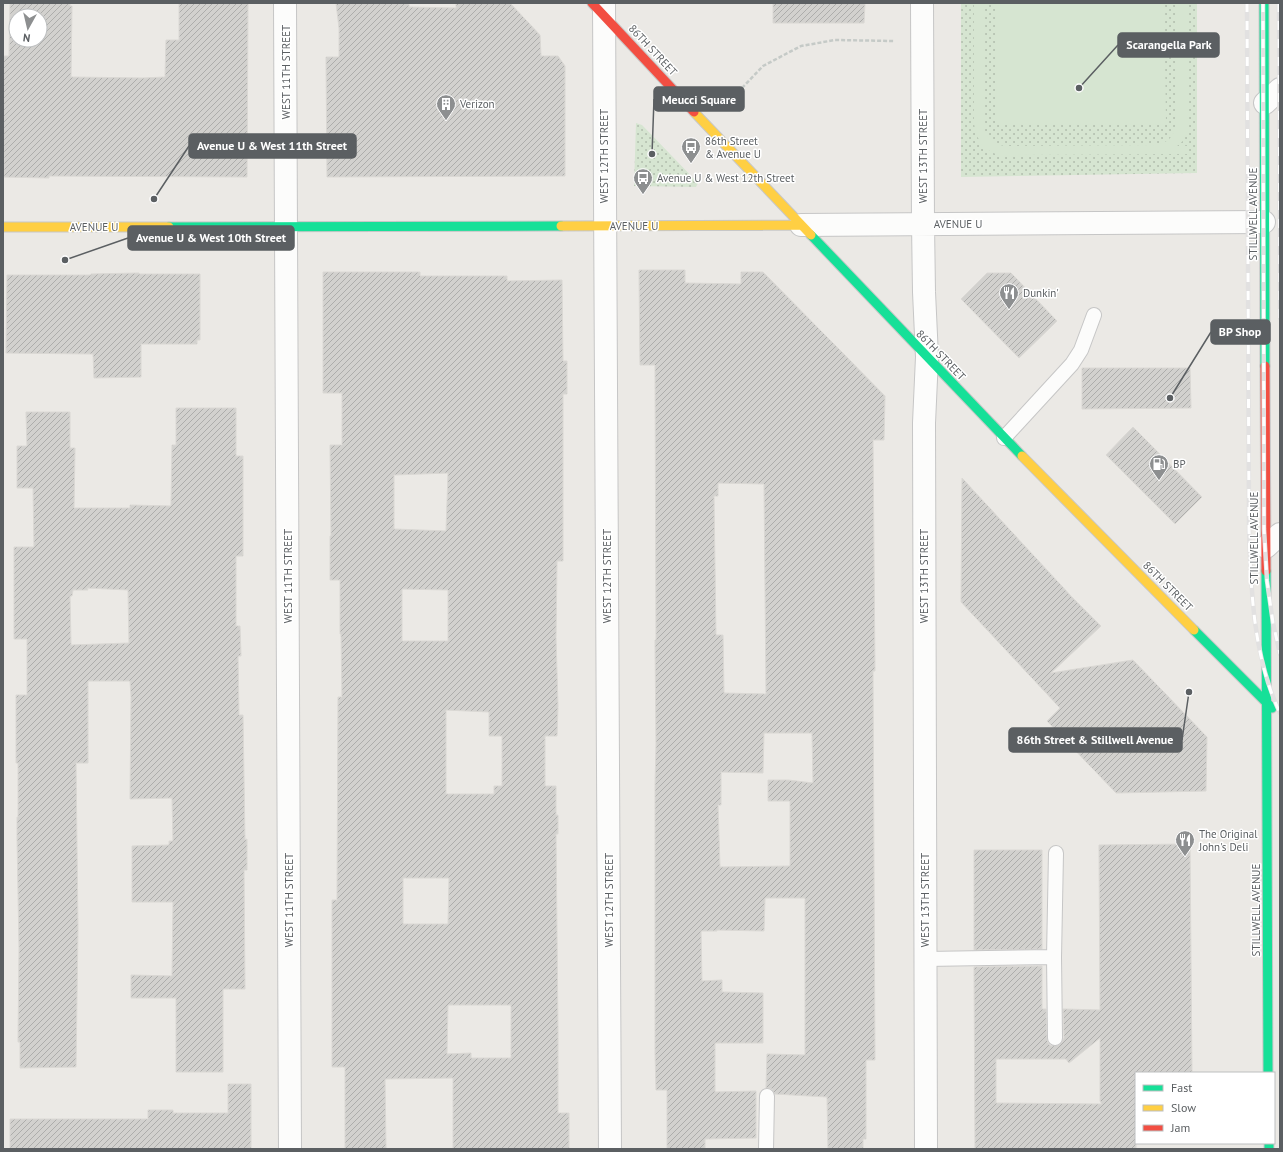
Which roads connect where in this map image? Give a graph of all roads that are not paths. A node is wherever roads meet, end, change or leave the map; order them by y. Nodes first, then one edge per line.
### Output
1 (285, 3) edge
2 (922, 3) edge
3 (1264, 3) edge
4 (600, 7) edge
5 (1272, 96) edge
6 (1264, 222) junction
7 (923, 224) junction
8 (801, 225) junction
9 (605, 226) junction
10 (3, 227) edge
11 (287, 227) junction
12 (1094, 315) dead end
13 (927, 357) junction
14 (1004, 438) junction
15 (1273, 540) edge
16 (1267, 702) junction
17 (1280, 716) edge
18 (1056, 853) dead end
19 (1054, 958) junction
20 (926, 959) junction
21 (1055, 1038) dead end
22 (1268, 1072) edge
23 (767, 1096) dead end
24 (290, 1149) edge
25 (610, 1149) edge
26 (766, 1149) edge
27 (926, 1149) edge

1 - 11 street, WEST 11TH STREET
2 - 7 street, WEST 13TH STREET
3 - 5 main road, STILLWELL AVENUE
4 - 8 main road, 86TH STREET
4 - 9 street, WEST 12TH STREET
5 - 6 main road, STILLWELL AVENUE
6 - 7 street, AVENUE U
6 - 15 main road, STILLWELL AVENUE
7 - 8 street, AVENUE U
7 - 13 street, WEST 13TH STREET
8 - 9 main road, AVENUE U
8 - 13 main road, 86TH STREET
9 - 11 main road, AVENUE U
9 - 25 street, WEST 12TH STREET
10 - 11 main road, AVENUE U
11 - 24 street, WEST 11TH STREET
12 - 14 lane
13 - 14 main road, 86TH STREET
13 - 20 street, WEST 13TH STREET
14 - 16 main road, 86TH STREET
15 - 16 main road, STILLWELL AVENUE
16 - 17 main road, 86TH STREET
16 - 22 main road, STILLWELL AVENUE
18 - 19 lane
19 - 20 lane
19 - 21 lane
20 - 27 street, WEST 13TH STREET
23 - 26 lane

